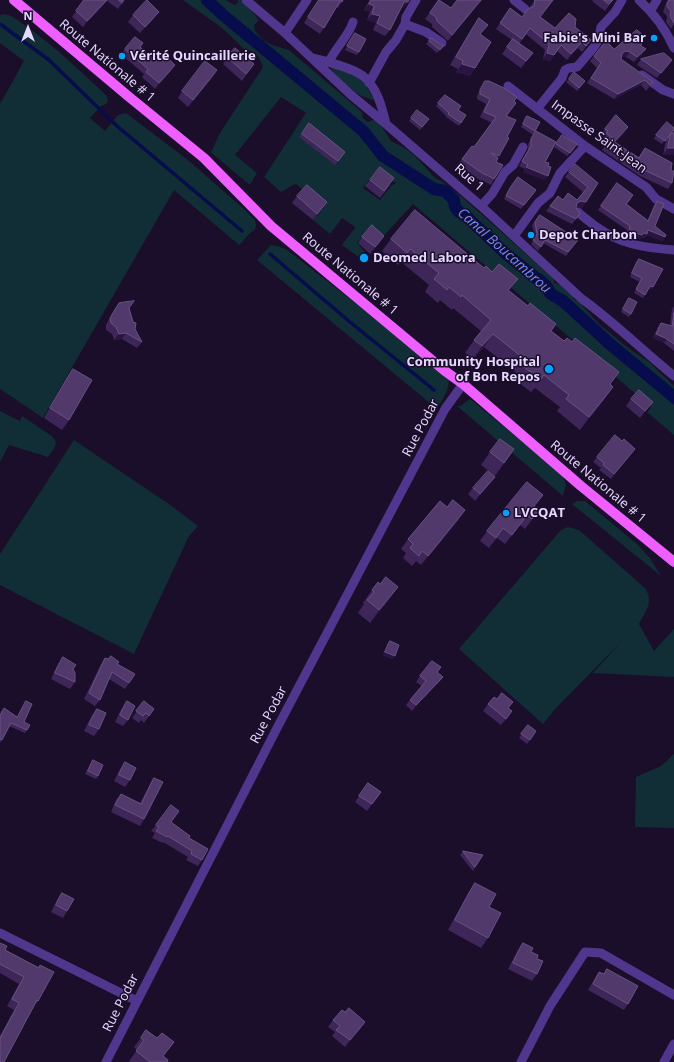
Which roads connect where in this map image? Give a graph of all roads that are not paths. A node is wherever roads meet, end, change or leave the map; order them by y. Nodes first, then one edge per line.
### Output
1 (14, 0) edge
2 (246, 0) edge
3 (307, 0) edge
4 (416, 0) edge
5 (514, 0) edge
6 (622, 0) edge
7 (639, 0) edge
8 (657, 0) edge
9 (525, 9) dead end
10 (651, 10) junction
11 (353, 22) dead end
12 (405, 24) junction
13 (285, 33) junction
14 (442, 42) dead end
15 (674, 48) edge
16 (311, 58) junction
17 (329, 62) junction
18 (634, 70) edge
19 (369, 82) junction
20 (508, 86) dead end
21 (674, 94) edge
22 (537, 109) junction
23 (386, 124) junction
24 (584, 146) junction
25 (523, 147) dead end
26 (481, 206) junction
27 (674, 209) edge
28 (578, 212) edge
29 (514, 236) junction
30 (674, 250) edge
31 (674, 376) edge
32 (463, 384) junction
33 (674, 562) edge
34 (0, 933) edge
35 (674, 995) edge
36 (137, 1001) junction
37 (674, 1044) edge
38 (106, 1062) edge
39 (521, 1062) edge
40 (664, 1062) edge

1 - 32 main road, Route Nationale # 1
2 - 13 street, Rue 1
3 - 13 street
4 - 12 street
5 - 9 street
6 - 22 street
7 - 10 street
8 - 10 street
10 - 15 street
11 - 17 street
12 - 14 street
12 - 19 street
13 - 16 street, Rue 1
16 - 17 street
16 - 23 street, Rue 1
17 - 19 street
18 - 21 street
19 - 23 street
20 - 22 street, Impasse Saint-Jean
22 - 24 street, Impasse Saint-Jean
23 - 26 street, Rue 1
24 - 27 street, Impasse Saint-Jean
24 - 29 street
25 - 26 street
26 - 29 street, Rue 1
28 - 30 street
29 - 31 street, Rue 1
32 - 33 main road, Route Nationale # 1
32 - 36 street, Rue Podar
34 - 36 street
35 - 39 street
36 - 38 street, Rue Podar
37 - 40 street

